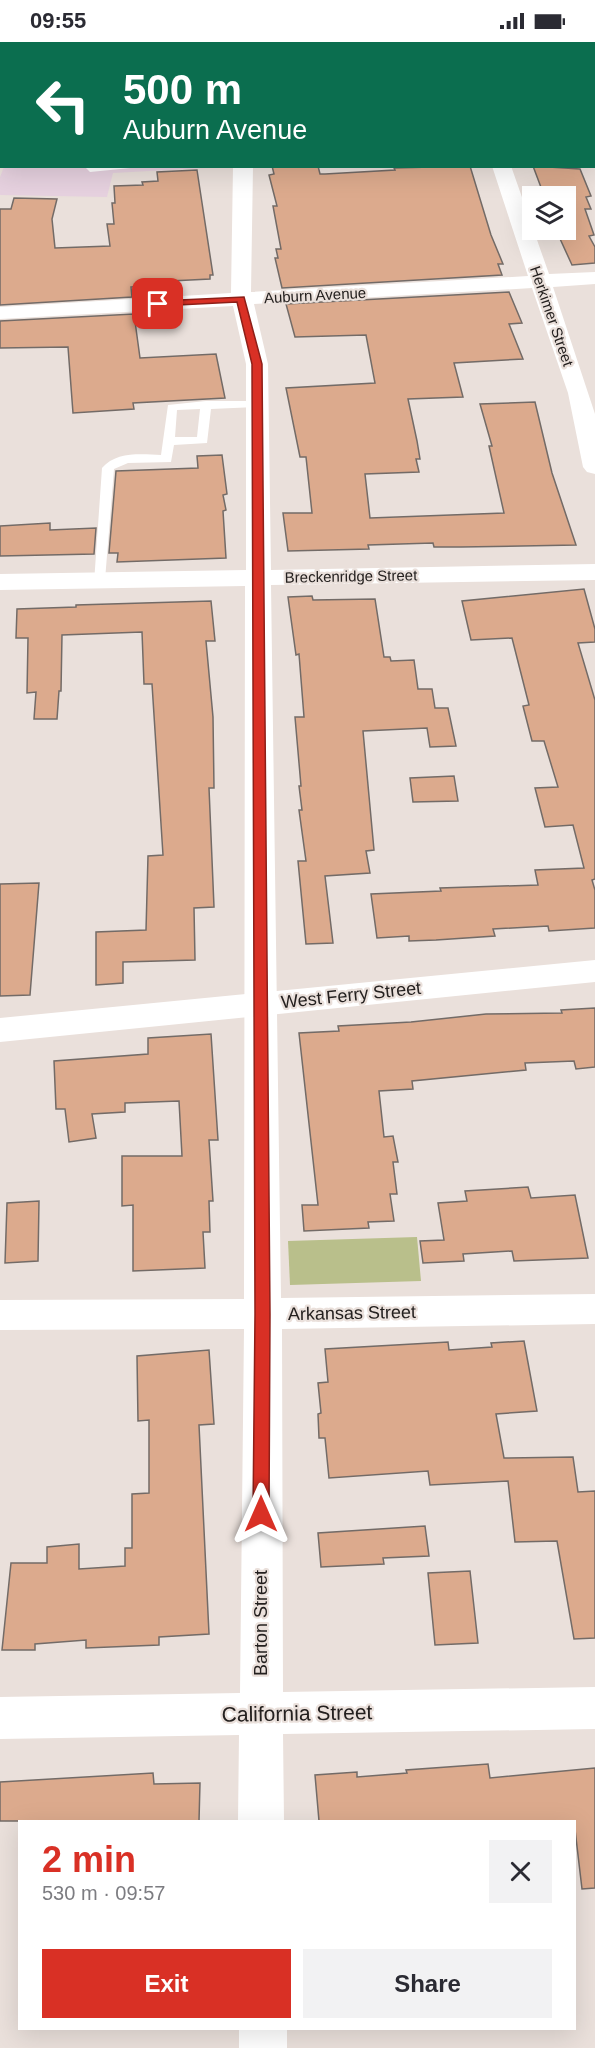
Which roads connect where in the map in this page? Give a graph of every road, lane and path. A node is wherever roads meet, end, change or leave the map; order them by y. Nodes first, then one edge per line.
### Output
1 (89, 168) edge
2 (109, 168) edge
3 (243, 168) edge
4 (502, 168) edge
5 (595, 278) edge
6 (540, 282) junction
7 (241, 299) junction
8 (0, 313) edge
9 (587, 393) edge
10 (206, 404) junction
11 (257, 404) junction
12 (169, 441) junction
13 (595, 467) edge
14 (595, 572) edge
15 (258, 577) junction
16 (99, 580) junction
17 (0, 582) edge
18 (595, 971) edge
19 (260, 1004) junction
20 (0, 1030) edge
21 (595, 1309) edge
22 (0, 1314) edge
23 (263, 1314) junction
24 (595, 1708) edge
25 (261, 1714) junction
26 (0, 1718) edge
27 (261, 1820) edge
28 (262, 2030) edge
29 (263, 2048) edge

1 - 2 lane
3 - 7 street, Barton Street
4 - 6 street, Herkimer Street
5 - 6 street, Auburn Avenue
6 - 7 street, Auburn Avenue
6 - 9 street, Herkimer Street
7 - 8 street, Auburn Avenue
7 - 11 street, Barton Street
9 - 13 street, Herkimer Street
10 - 11 lane
10 - 12 lane
10 - 12 lane
11 - 15 street, Barton Street
12 - 16 lane
14 - 15 street, Breckenridge Street
15 - 16 street, Breckenridge Street
15 - 19 street, Barton Street
16 - 17 street, Breckenridge Street
18 - 19 street, West Ferry Street
19 - 20 street, West Ferry Street
19 - 23 street, Barton Street
21 - 23 street, Arkansas Street
22 - 23 street, Arkansas Street
23 - 25 street, Barton Street
24 - 25 street, California Street
25 - 26 street, California Street
25 - 27 street, Barton Street
28 - 29 street

